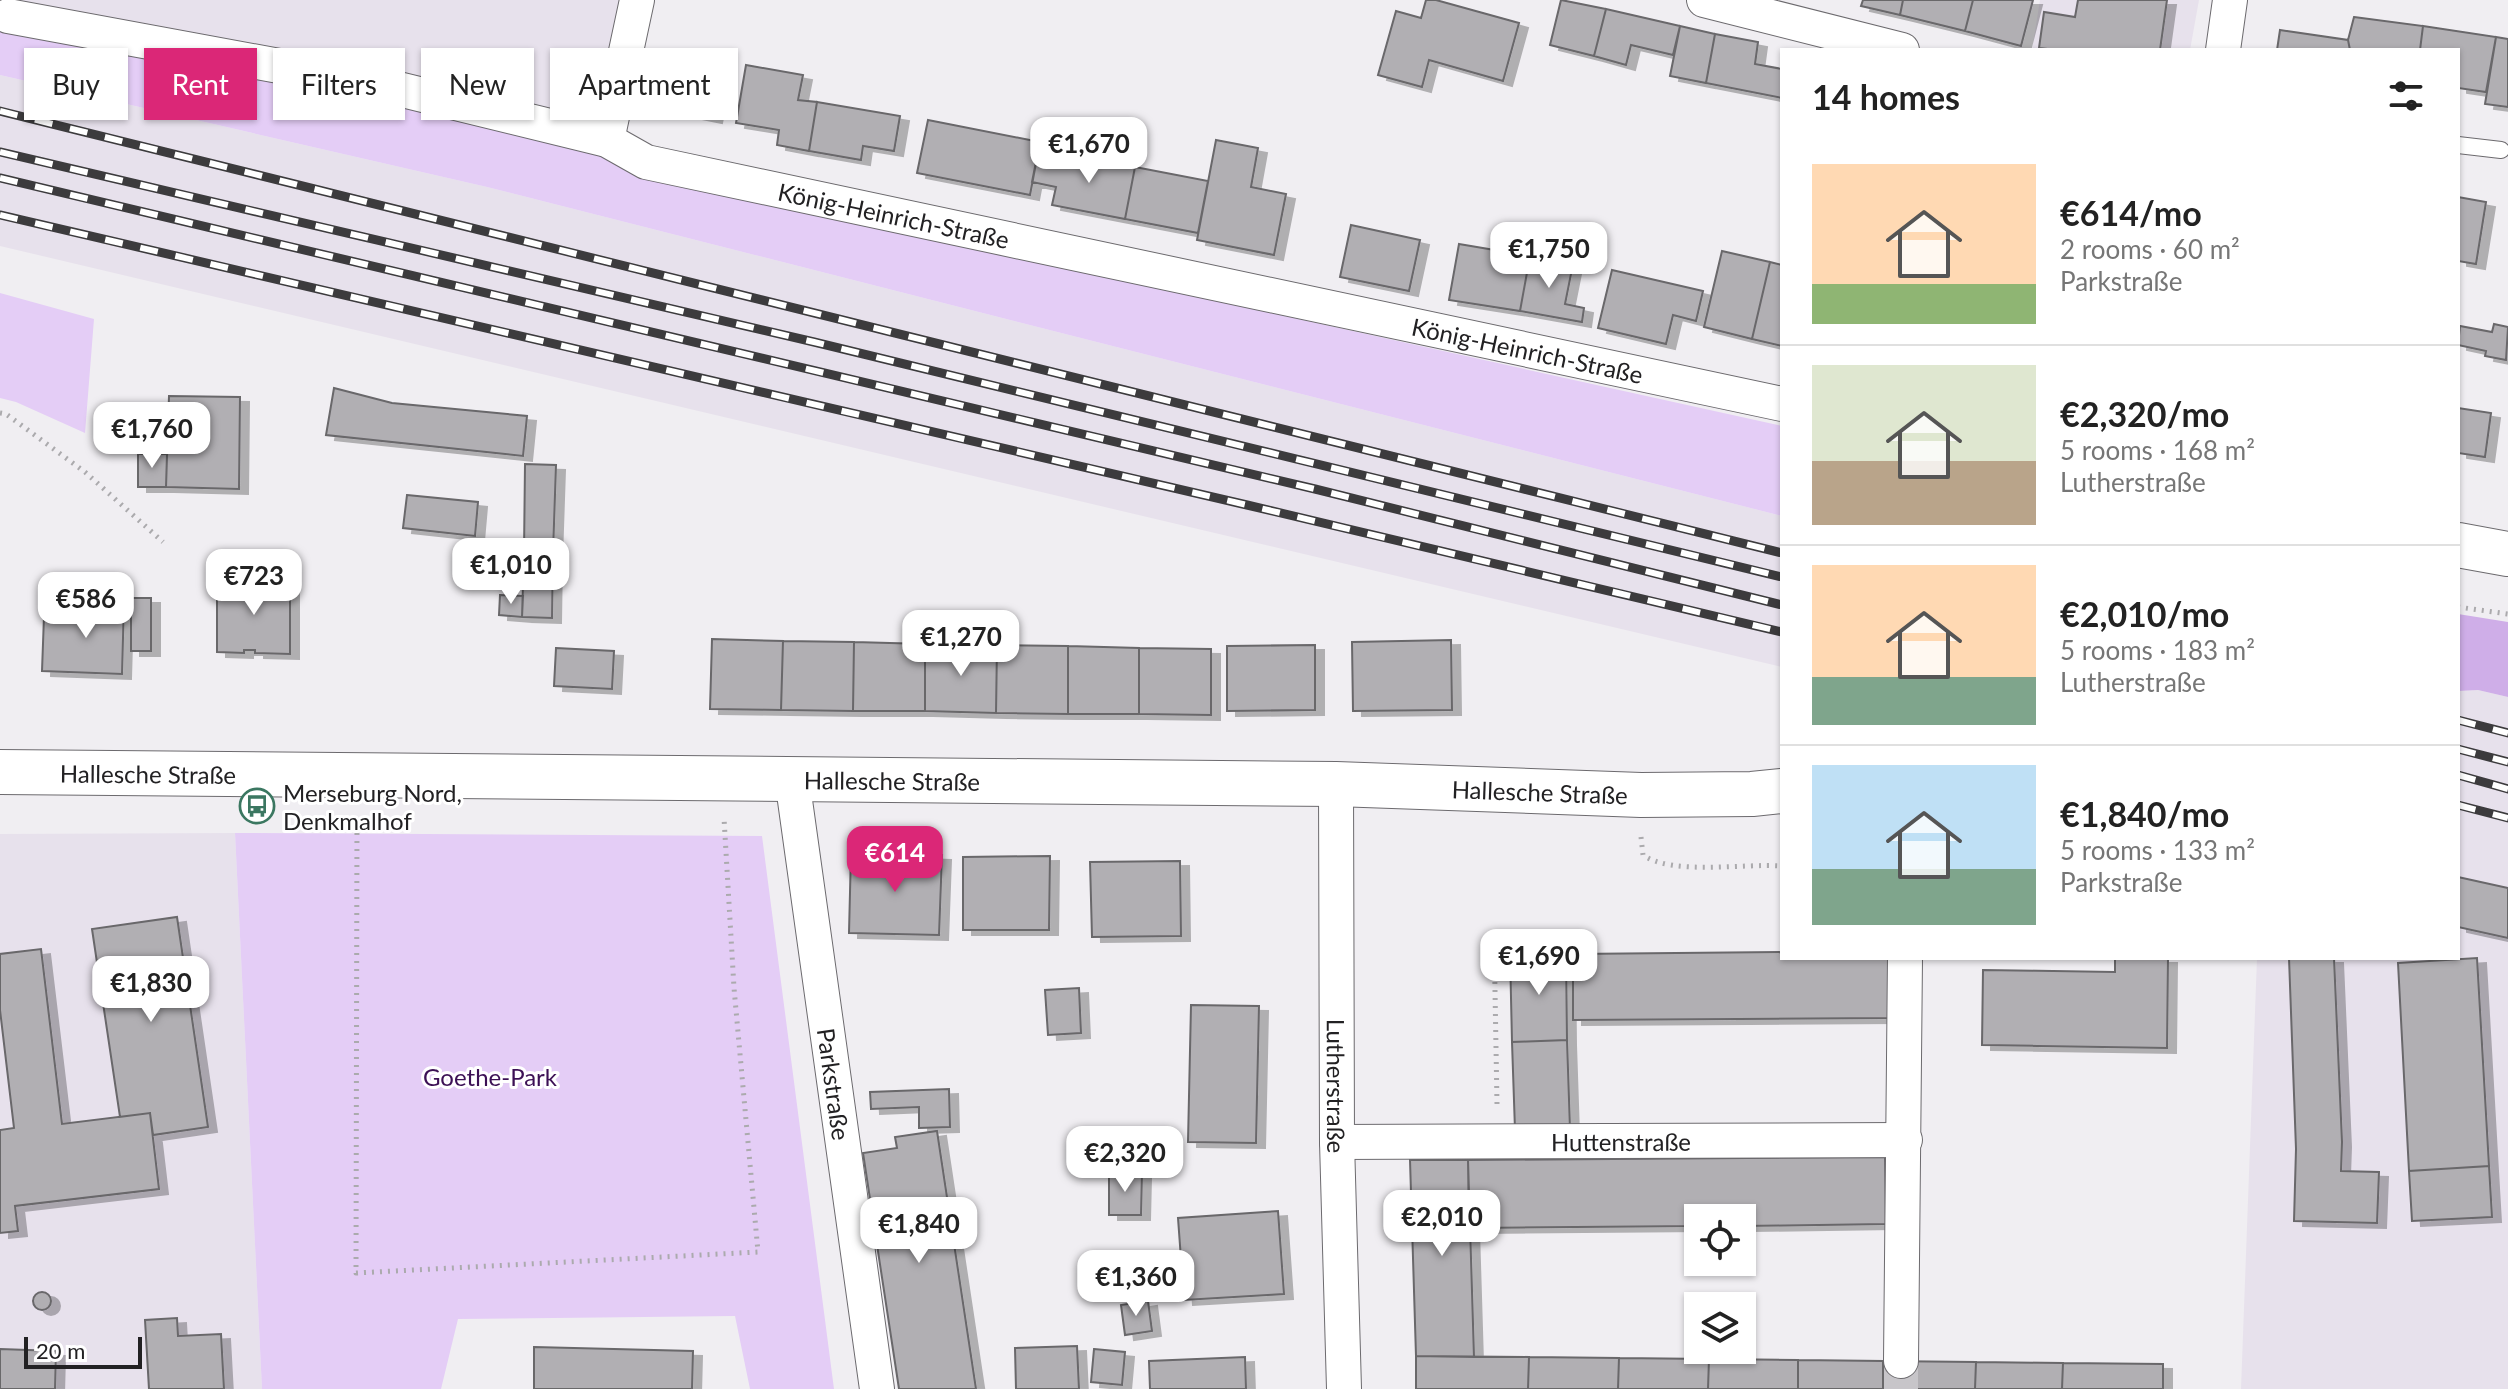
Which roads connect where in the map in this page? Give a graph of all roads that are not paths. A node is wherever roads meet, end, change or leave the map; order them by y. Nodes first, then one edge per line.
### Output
1 (637, 0) edge
2 (1704, 0) edge
3 (2230, 0) edge
4 (8, 16) dead end
5 (1894, 48) edge
6 (2223, 48) edge
7 (607, 140) junction
8 (2460, 145) edge
9 (2501, 150) dead end
10 (1780, 404) edge
11 (2460, 545) edge
12 (2508, 554) edge
13 (0, 772) edge
14 (792, 779) junction
15 (1336, 784) junction
16 (1780, 791) edge
17 (1905, 960) edge
18 (1905, 1140) junction
19 (1337, 1142) junction
20 (1901, 1361) tunnel mouth
21 (877, 1389) edge
22 (1344, 1389) edge

1 - 7 street
2 - 5 street
3 - 6 street
4 - 7 street, König-Heinrich-Straße
7 - 10 street, König-Heinrich-Straße
8 - 9 lane
11 - 12 main road
13 - 14 main road, Hallesche Straße
14 - 15 main road, Hallesche Straße
14 - 21 street, Parkstraße
15 - 16 main road, Hallesche Straße
15 - 19 street, Lutherstraße
17 - 18 street
18 - 19 street, Huttenstraße
18 - 20 street
19 - 22 street, Lutherstraße

